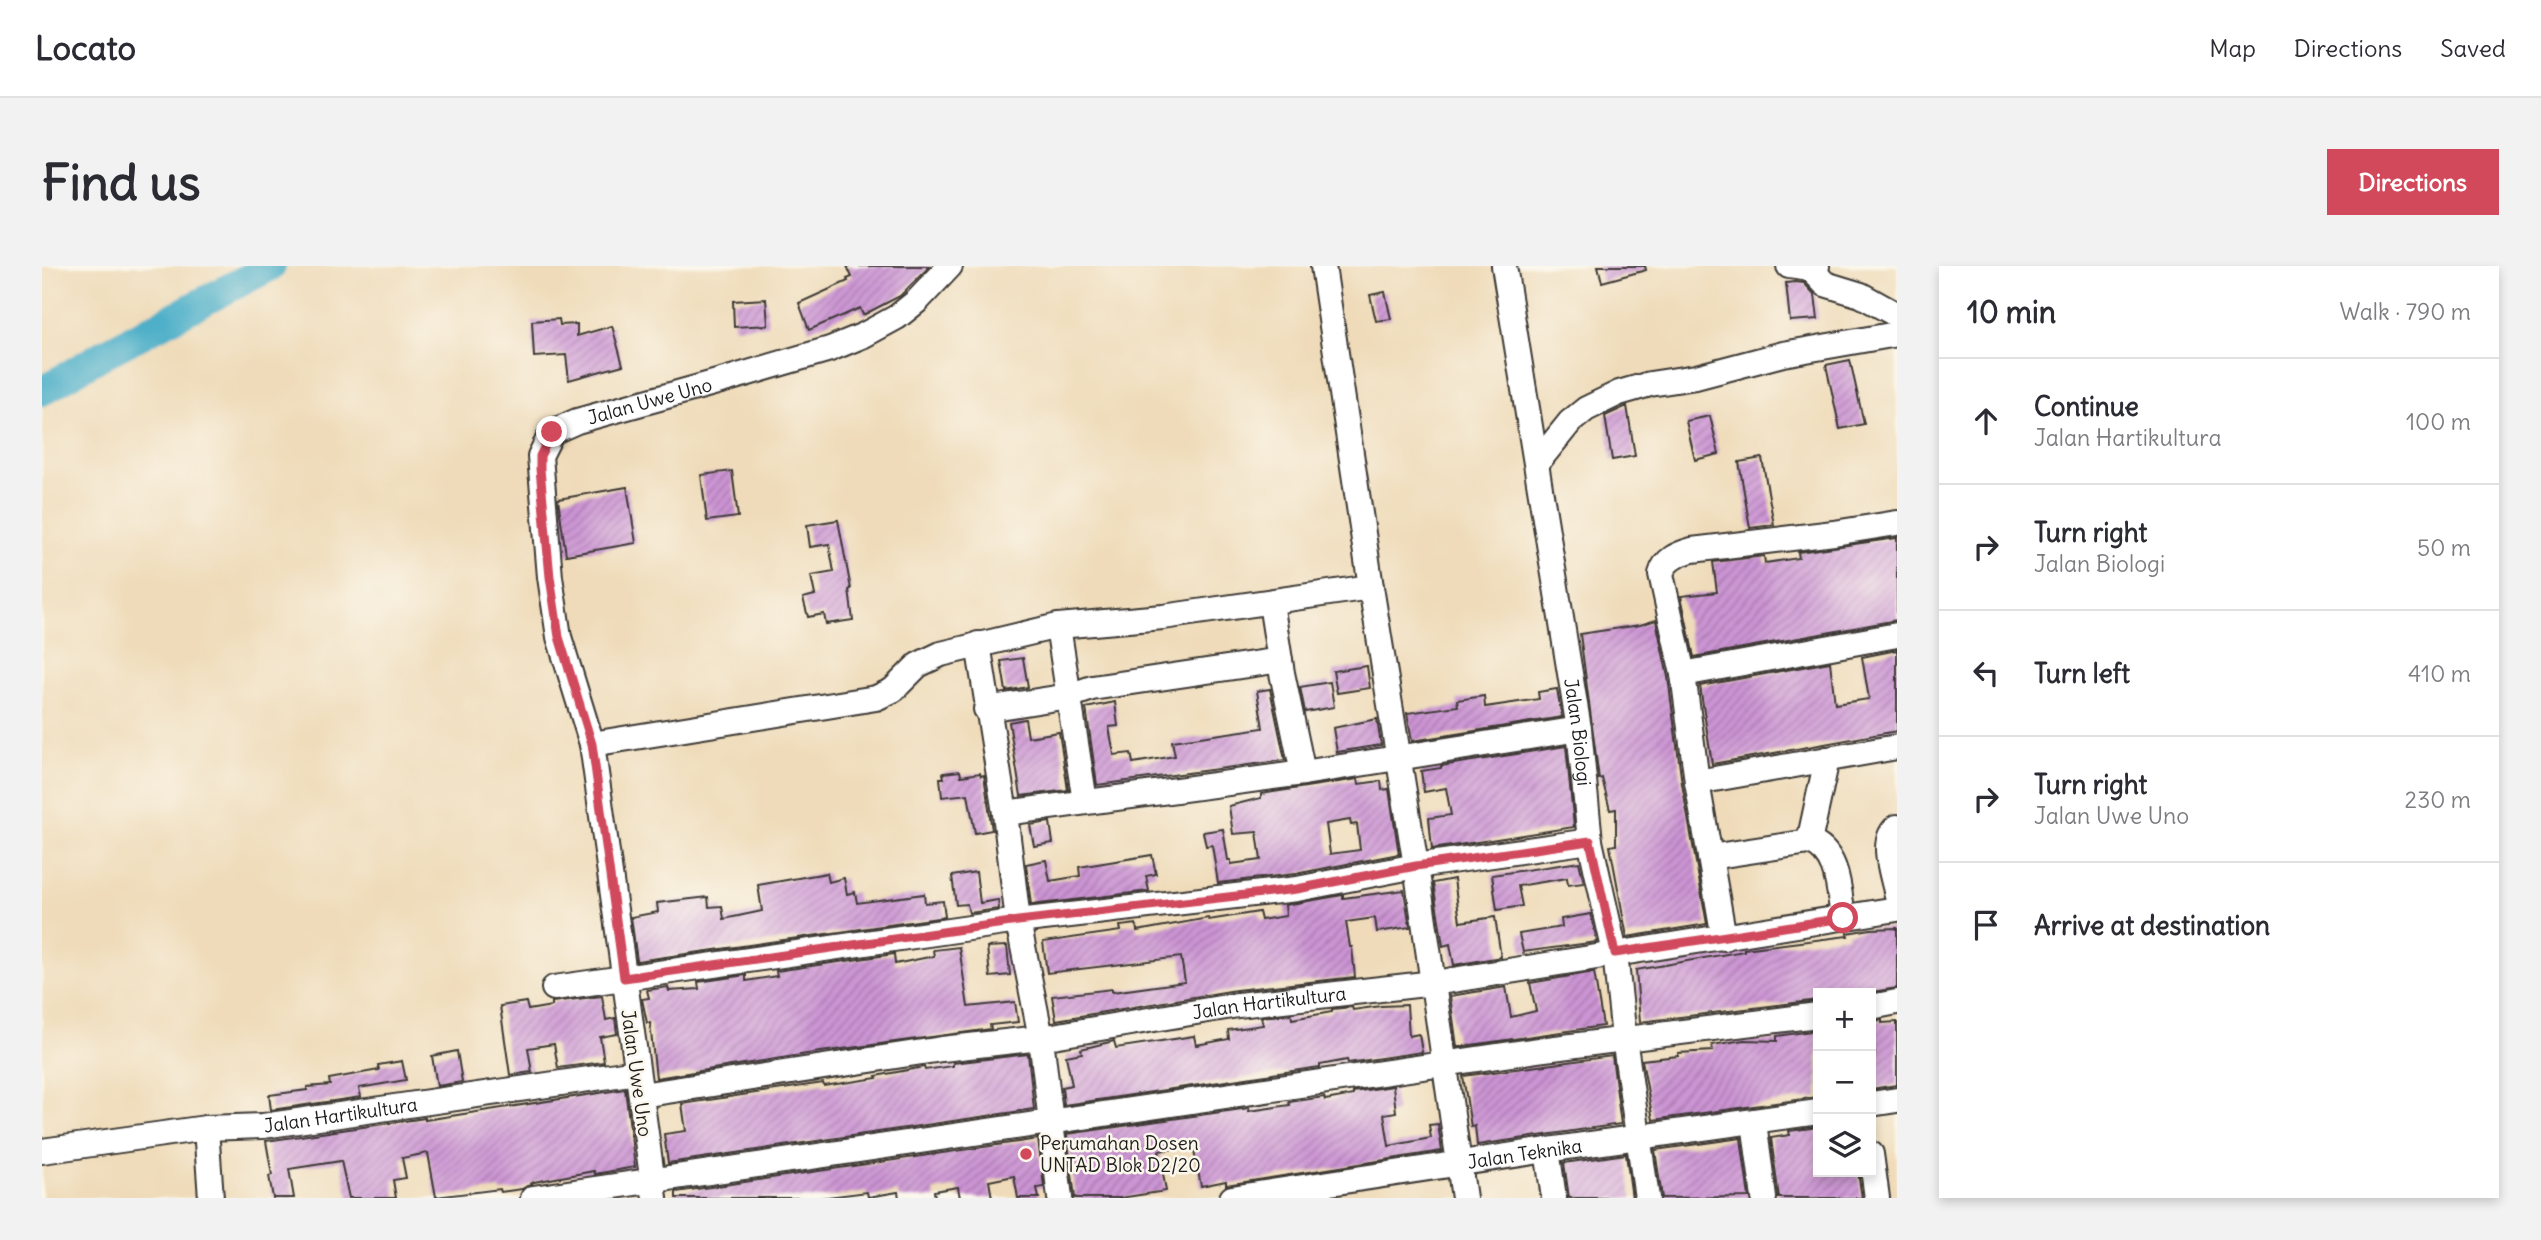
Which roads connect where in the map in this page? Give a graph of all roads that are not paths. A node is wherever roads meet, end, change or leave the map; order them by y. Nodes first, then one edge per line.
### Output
1 (950, 266) edge
2 (1323, 266) edge
3 (1504, 266) edge
4 (1806, 267) edge
5 (1897, 315) edge
6 (1897, 334) edge
7 (1537, 463) junction
8 (1897, 523) edge
9 (1371, 587) junction
10 (1271, 603) junction
11 (1058, 626) junction
12 (1897, 635) edge
13 (978, 644) junction
14 (1280, 660) junction
15 (1683, 674) junction
16 (1069, 696) junction
17 (986, 709) junction
18 (1579, 729) junction
19 (592, 744) junction
20 (1897, 747) edge
21 (1398, 759) junction
22 (1827, 759) junction
23 (1303, 773) junction
24 (1697, 782) junction
25 (1084, 802) junction
26 (1004, 813) junction
27 (1897, 827) edge
28 (1590, 841) junction
29 (1809, 842) junction
30 (1710, 857) junction
31 (1416, 866) junction
32 (1897, 895) edge
33 (1897, 909) edge
34 (1843, 918) junction
35 (1018, 921) junction
36 (1724, 938) junction
37 (1615, 953) junction
38 (624, 978) junction
39 (1433, 983) junction
40 (554, 988) dead end
41 (1897, 1003) edge
42 (1876, 1005) edge
43 (1813, 1015) edge
44 (1041, 1038) junction
45 (1624, 1038) junction
46 (1445, 1065) junction
47 (639, 1083) junction
48 (1897, 1100) edge
49 (1876, 1103) edge
50 (1813, 1113) edge
51 (1051, 1121) junction
52 (1755, 1122) junction
53 (206, 1128) junction
54 (1639, 1137) junction
55 (1547, 1150) junction
56 (42, 1151) edge
57 (1458, 1164) junction
58 (1874, 1177) edge
59 (654, 1190) edge
60 (211, 1198) edge
61 (533, 1198) edge
62 (1060, 1198) edge
63 (1232, 1198) edge
64 (1464, 1198) edge
65 (1554, 1198) edge
66 (1647, 1198) edge
67 (1764, 1198) edge
68 (1877, 1198) edge

1 - 19 street, Jalan Uwe Uno
2 - 9 street
3 - 7 street, Jalan Biologi
4 - 5 street
6 - 7 street
7 - 18 street, Jalan Biologi
8 - 15 street
9 - 10 street
9 - 21 street
10 - 11 street
10 - 14 street
11 - 13 street
11 - 16 street
12 - 15 street
13 - 17 street
13 - 19 street
14 - 16 street
14 - 23 street
15 - 24 street
16 - 17 street
16 - 25 street
17 - 26 street
18 - 21 street
18 - 28 street, Jalan Biologi
19 - 38 street, Jalan Uwe Uno
20 - 22 street
21 - 23 street
21 - 31 street
22 - 24 street
22 - 29 street
23 - 25 street
24 - 30 street
25 - 26 street
26 - 35 street
27 - 32 street
28 - 31 street
28 - 37 street, Jalan Biologi
29 - 30 street
29 - 34 street
30 - 36 street
31 - 35 street
31 - 39 street
33 - 34 street, Jalan Hartikultura
34 - 36 street, Jalan Hartikultura
35 - 38 street
35 - 44 street
36 - 37 street, Jalan Hartikultura
37 - 39 street, Jalan Hartikultura
37 - 45 street, Jalan Biologi
38 - 40 street
38 - 47 street, Jalan Uwe Uno
39 - 44 street, Jalan Hartikultura
39 - 46 street
41 - 42 street
43 - 45 street
44 - 47 street, Jalan Hartikultura
44 - 51 street
45 - 46 street
45 - 54 street, Jalan Biologi
46 - 51 street
46 - 57 street
47 - 53 street, Jalan Hartikultura
47 - 59 street, Jalan Uwe Uno
48 - 49 street
50 - 52 street, Jalan Teknika
51 - 59 street
51 - 62 street
52 - 54 street, Jalan Teknika
52 - 67 street
53 - 56 street, Jalan Hartikultura
53 - 60 street
54 - 55 street, Jalan Teknika
54 - 66 street, Jalan Biologi
55 - 57 street, Jalan Teknika
55 - 65 street
57 - 63 street, Jalan Teknika
57 - 64 street
58 - 68 street
59 - 61 street

